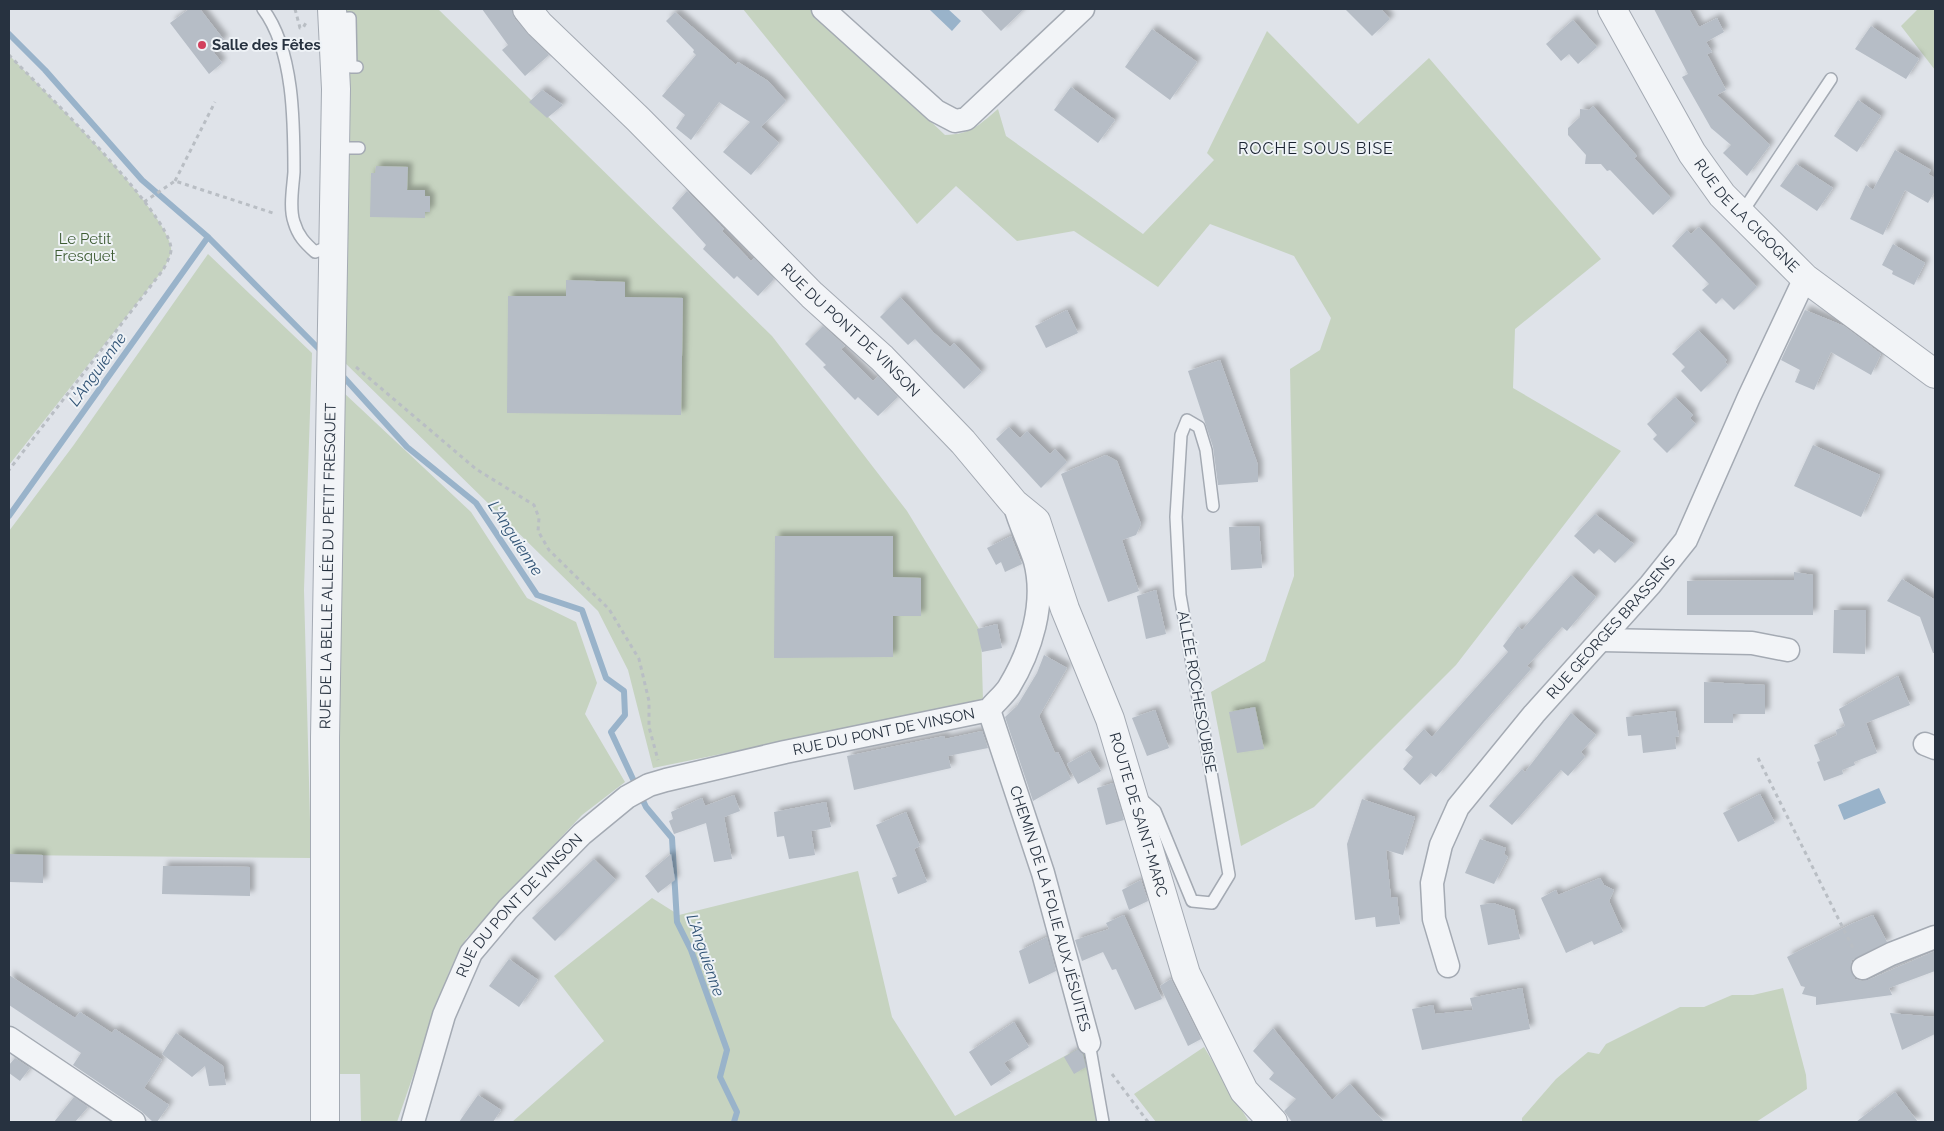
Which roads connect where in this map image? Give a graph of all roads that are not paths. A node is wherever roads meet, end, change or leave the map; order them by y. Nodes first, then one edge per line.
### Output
1 (263, 9) edge
2 (527, 9) edge
3 (823, 9) edge
4 (1083, 9) edge
5 (1612, 9) edge
6 (332, 14) edge
7 (357, 67) dead end
8 (1830, 79) dead end
9 (1741, 214) junction
10 (333, 245) junction
11 (1806, 278) junction
12 (1935, 374) edge
13 (1014, 503) junction
14 (1213, 506) dead end
15 (1601, 640) junction
16 (1788, 650) dead end
17 (989, 710) junction
18 (1131, 789) junction
19 (1935, 937) edge
20 (1448, 966) dead end
21 (1863, 968) road end
22 (9, 1038) edge
23 (1089, 1043) joint
24 (134, 1122) edge
25 (324, 1122) edge
26 (413, 1122) edge
27 (1103, 1122) edge
28 (1273, 1122) edge

1 - 10 lane
2 - 13 street, RUE DU PONT DE VINSON
3 - 4 street
5 - 9 street, RUE DE LA CIGOGNE
6 - 7 lane
6 - 10 street, RUE DE LA BELLE ALLÉE DU PETIT FRESQUET
8 - 9 lane
9 - 11 street, RUE DE LA CIGOGNE
10 - 25 street, RUE DE LA BELLE ALLÉE DU PETIT FRESQUET
11 - 12 street, RUE DE LA CIGOGNE
11 - 15 street, RUE GEORGES BRASSENS
13 - 17 street, RUE DU PONT DE VINSON
13 - 18 street, ROUTE DE SAINT-MARC
14 - 18 lane, ALLÉE ROCHESOUBISE
15 - 16 street
15 - 20 street, RUE GEORGES BRASSENS
17 - 23 street, CHEMIN DE LA FOLIE AUX JÉSUITES
17 - 26 street, RUE DU PONT DE VINSON
18 - 28 street, ROUTE DE SAINT-MARC
19 - 21 street
22 - 24 street
23 - 27 lane

